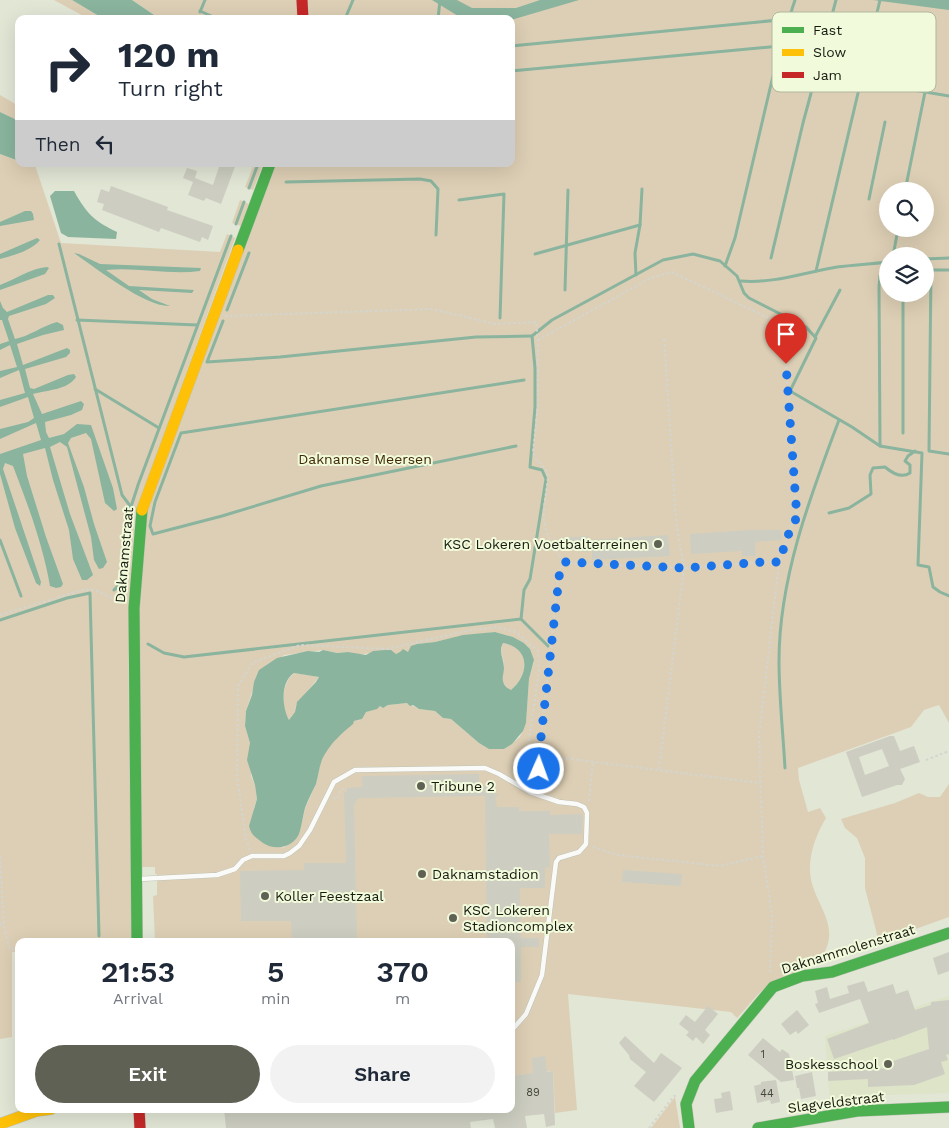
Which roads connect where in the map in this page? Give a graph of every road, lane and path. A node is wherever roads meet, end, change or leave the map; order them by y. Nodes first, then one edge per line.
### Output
1 (302, 0) edge
2 (303, 15) edge
3 (269, 167) edge
4 (213, 316) junction
5 (664, 337) dead end
6 (538, 340) junction
7 (565, 562) junction
8 (779, 562) junction
9 (684, 568) junction
10 (134, 608) junction
11 (0, 615) edge
12 (949, 751) edge
13 (539, 755) junction
14 (926, 760) dead end
15 (593, 762) junction
16 (659, 769) junction
17 (760, 783) junction
18 (341, 789) dead end
19 (347, 789) dead end
20 (544, 798) junction
21 (587, 813) junction
22 (586, 844) junction
23 (0, 856) edge
24 (252, 856) junction
25 (763, 856) junction
26 (136, 879) junction
27 (0, 923) edge
28 (4, 928) junction
29 (949, 933) edge
30 (137, 938) edge
31 (15, 951) edge
32 (773, 987) junction
33 (515, 1026) edge
34 (687, 1096) junction
35 (949, 1107) edge
36 (28, 1113) edge
37 (139, 1113) edge
38 (0, 1124) edge
39 (140, 1128) edge
40 (648, 1128) edge
41 (689, 1128) edge
42 (758, 1128) edge

1 - 2 street
3 - 4 street, Daknamstraat
4 - 6 path
4 - 10 street, Daknamstraat
5 - 9 path
6 - 7 path
6 - 8 path
7 - 9 path
7 - 13 path
8 - 9 path
8 - 17 path
9 - 16 path
10 - 11 path
10 - 26 street, Daknamstraat
12 - 14 path
13 - 15 path
13 - 20 path
13 - 24 path
15 - 16 path
15 - 21 path
16 - 17 path
17 - 25 path
18 - 19 path
20 - 21 lane
20 - 24 lane
21 - 22 lane
22 - 25 path
22 - 33 lane
23 - 28 path
24 - 26 lane
25 - 32 path
26 - 30 street, Daknamstraat
27 - 28 path
28 - 31 path
29 - 32 street, Daknammolenstraat
32 - 34 street, Daknammolenstraat
34 - 40 path
34 - 41 street
35 - 42 street, Slagveldstraat
36 - 38 street
37 - 39 street

